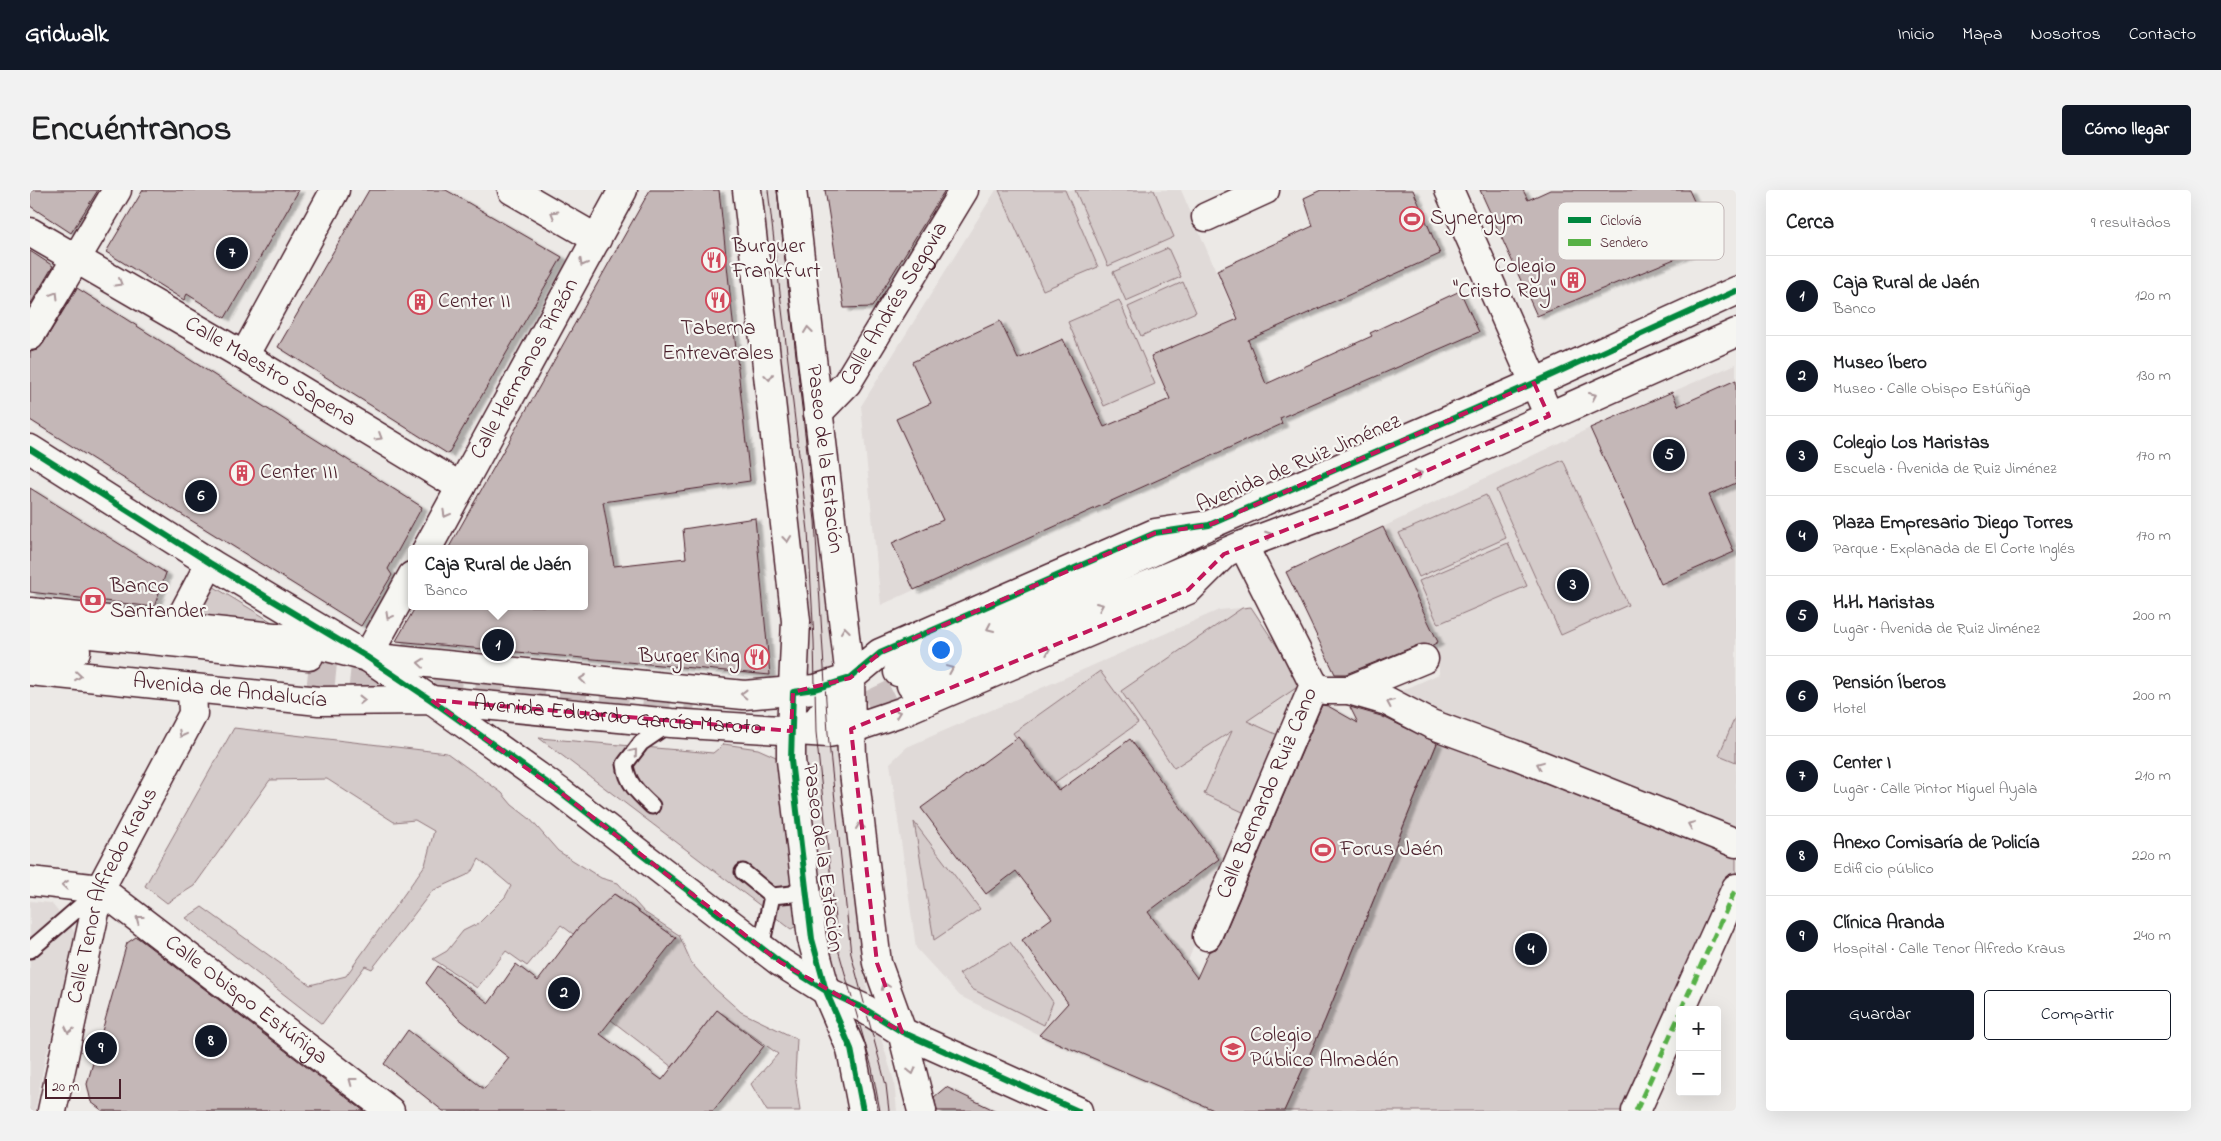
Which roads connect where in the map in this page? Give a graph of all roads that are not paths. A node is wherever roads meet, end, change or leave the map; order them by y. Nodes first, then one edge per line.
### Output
1 (117, 190) edge
2 (335, 190) edge
3 (512, 190) edge
4 (623, 190) edge
5 (747, 190) edge
6 (792, 190) edge
7 (964, 190) edge
8 (1265, 190) edge
9 (1448, 190) edge
10 (1206, 218) dead end
11 (30, 232) edge
12 (597, 238) junction
13 (77, 259) junction
14 (1736, 291) edge
15 (1736, 333) edge
16 (30, 336) edge
17 (244, 356) junction
18 (1534, 383) junction
19 (818, 413) junction
20 (1549, 416) junction
21 (30, 449) edge
22 (461, 487) junction
23 (1208, 525) junction
24 (429, 545) edge
25 (1234, 549) junction
26 (210, 563) junction
27 (408, 583) edge
28 (30, 612) edge
29 (176, 627) junction
30 (30, 628) edge
31 (30, 647) edge
32 (367, 657) junction
33 (1424, 659) dead end
34 (30, 671) edge
35 (850, 678) junction
36 (1314, 685) junction
37 (192, 688) junction
38 (1349, 690) junction
39 (793, 692) junction
40 (431, 700) junction
41 (671, 722) junction
42 (851, 729) junction
43 (791, 731) junction
44 (652, 806) dead end
45 (1736, 843) edge
46 (743, 872) dead end
47 (805, 873) junction
48 (30, 881) edge
49 (1736, 888) edge
50 (100, 889) junction
51 (772, 896) junction
52 (1206, 936) dead end
53 (761, 947) junction
54 (30, 950) edge
55 (826, 991) junction
56 (1684, 1006) edge
57 (1676, 1023) edge
58 (902, 1032) junction
59 (60, 1106) edge
60 (390, 1111) edge
61 (863, 1111) edge
62 (922, 1111) edge
63 (1078, 1111) edge
64 (1636, 1111) edge

1 - 13 street
2 - 17 street
12 -> 3 street
4 - 12 street, Calle Hermanos Pinzón
5 -> 39 street, Paseo de la Estación
19 -> 6 street, Paseo de la Estación
7 - 19 street, Calle Andrés Segovia
8 - 10 street
9 - 18 street
11 - 13 street, Calle Maestro Sapena
12 -> 22 street, Calle Hermanos Pinzón
16 -> 13 street
13 -> 17 street, Calle Maestro Sapena
14 - 18 street, Avenida de Ruiz Jiménez
20 -> 15 street, Avenida de Ruiz Jiménez
17 -> 22 street, Calle Maestro Sapena
18 - 20 street
18 - 23 street, Avenida de Ruiz Jiménez
35 -> 19 street, Paseo de la Estación
25 -> 20 street, Avenida de Ruiz Jiménez
21 - 26 street, Avenida Eduardo García Maroto
22 -> 24 street, Calle Hermanos Pinzón
23 -> 25 street, Avenida de Ruiz Jiménez
23 - 35 street, Avenida de Ruiz Jiménez
25 - 36 street, Calle Bernardo Ruiz Cano
42 -> 25 street, Avenida de Ruiz Jiménez
26 - 29 street
26 - 32 street, Avenida Eduardo García Maroto
27 -> 32 street
28 - 29 street
29 - 32 street
30 - 31 street, Avenida de Andalucía
39 -> 32 street, Avenida Eduardo García Maroto
32 - 40 street, Avenida Eduardo García Maroto
33 - 38 street
34 -> 37 street, Avenida de Andalucía
35 - 39 street, Avenida de Ruiz Jiménez
35 - 42 street, Paseo de la Estación
35 - 43 street
36 - 38 street
36 - 52 street, Calle Bernardo Ruiz Cano
37 -> 40 street, Avenida de Andalucía
37 -> 50 street, Calle Tenor Alfredo Kraus
45 -> 38 street
39 - 43 street, Paseo de la Estación
40 - 41 street, Avenida Eduardo García Maroto
40 - 53 street
41 - 43 street, Avenida Eduardo García Maroto
44 -> 41 lane
42 - 43 street, Avenida Eduardo García Maroto
58 -> 42 street, Paseo de la Estación
43 - 47 street, Paseo de la Estación
46 - 51 lane
47 - 51 lane
47 - 55 street, Paseo de la Estación
50 -> 48 street
49 - 56 street
50 - 54 lane
50 -> 59 street, Calle Tenor Alfredo Kraus
60 -> 50 street, Calle Obispo Estúñiga
51 - 53 lane
53 - 55 street
55 - 58 street
55 - 61 street, Paseo de la Estación
57 - 64 street
58 -> 62 street, Paseo de la Estación
58 - 63 street

